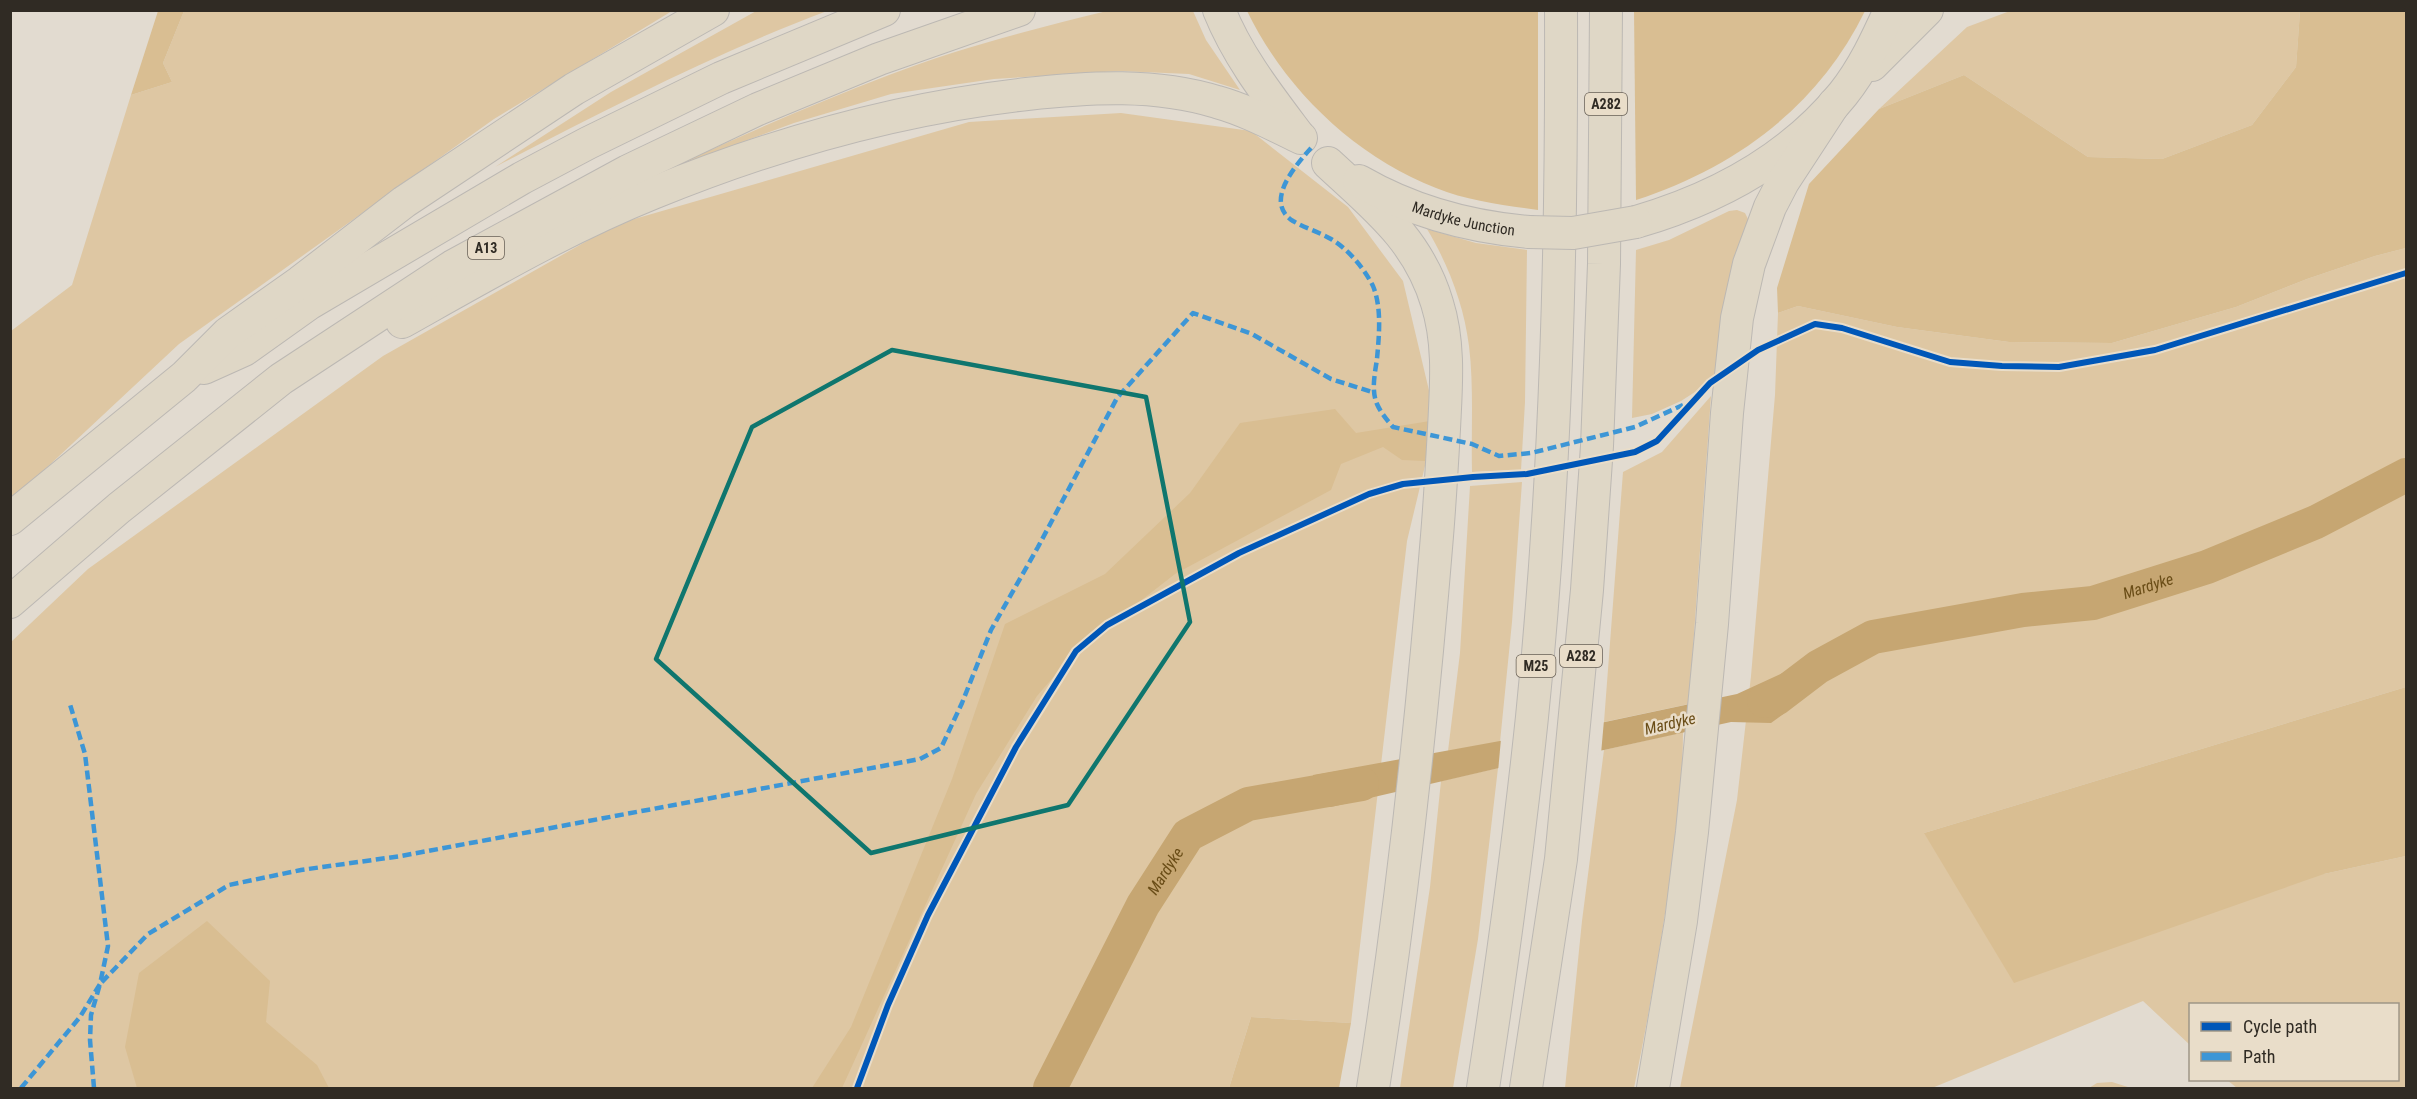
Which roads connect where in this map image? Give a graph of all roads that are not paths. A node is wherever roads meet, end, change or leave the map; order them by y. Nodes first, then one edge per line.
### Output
1 (713, 10) edge
2 (884, 10) edge
3 (1020, 10) edge
4 (1219, 10) edge
5 (1561, 10) edge
6 (1606, 10) edge
7 (1890, 10) edge
8 (1927, 10) edge
9 (1839, 98) junction
10 (1301, 138) junction
11 (1328, 163) junction
12 (184, 377) junction
13 (234, 419) junction
14 (10, 519) edge
15 (10, 602) edge
16 (1373, 1089) edge
17 (1483, 1089) edge
18 (1526, 1089) edge
19 (1653, 1089) edge

1 - 12 highway
2 - 12 highway
3 - 13 highway, A13
4 - 10 highway, Mardyke Junction
5 - 17 highway, M25
6 - 18 highway, A282
7 - 9 highway, Mardyke Junction
8 - 9 highway
9 - 11 highway, Mardyke Junction, bridge
9 - 19 highway
10 - 11 highway, Mardyke Junction
10 - 13 highway
11 - 16 highway
12 - 14 highway
13 - 15 highway, A13

